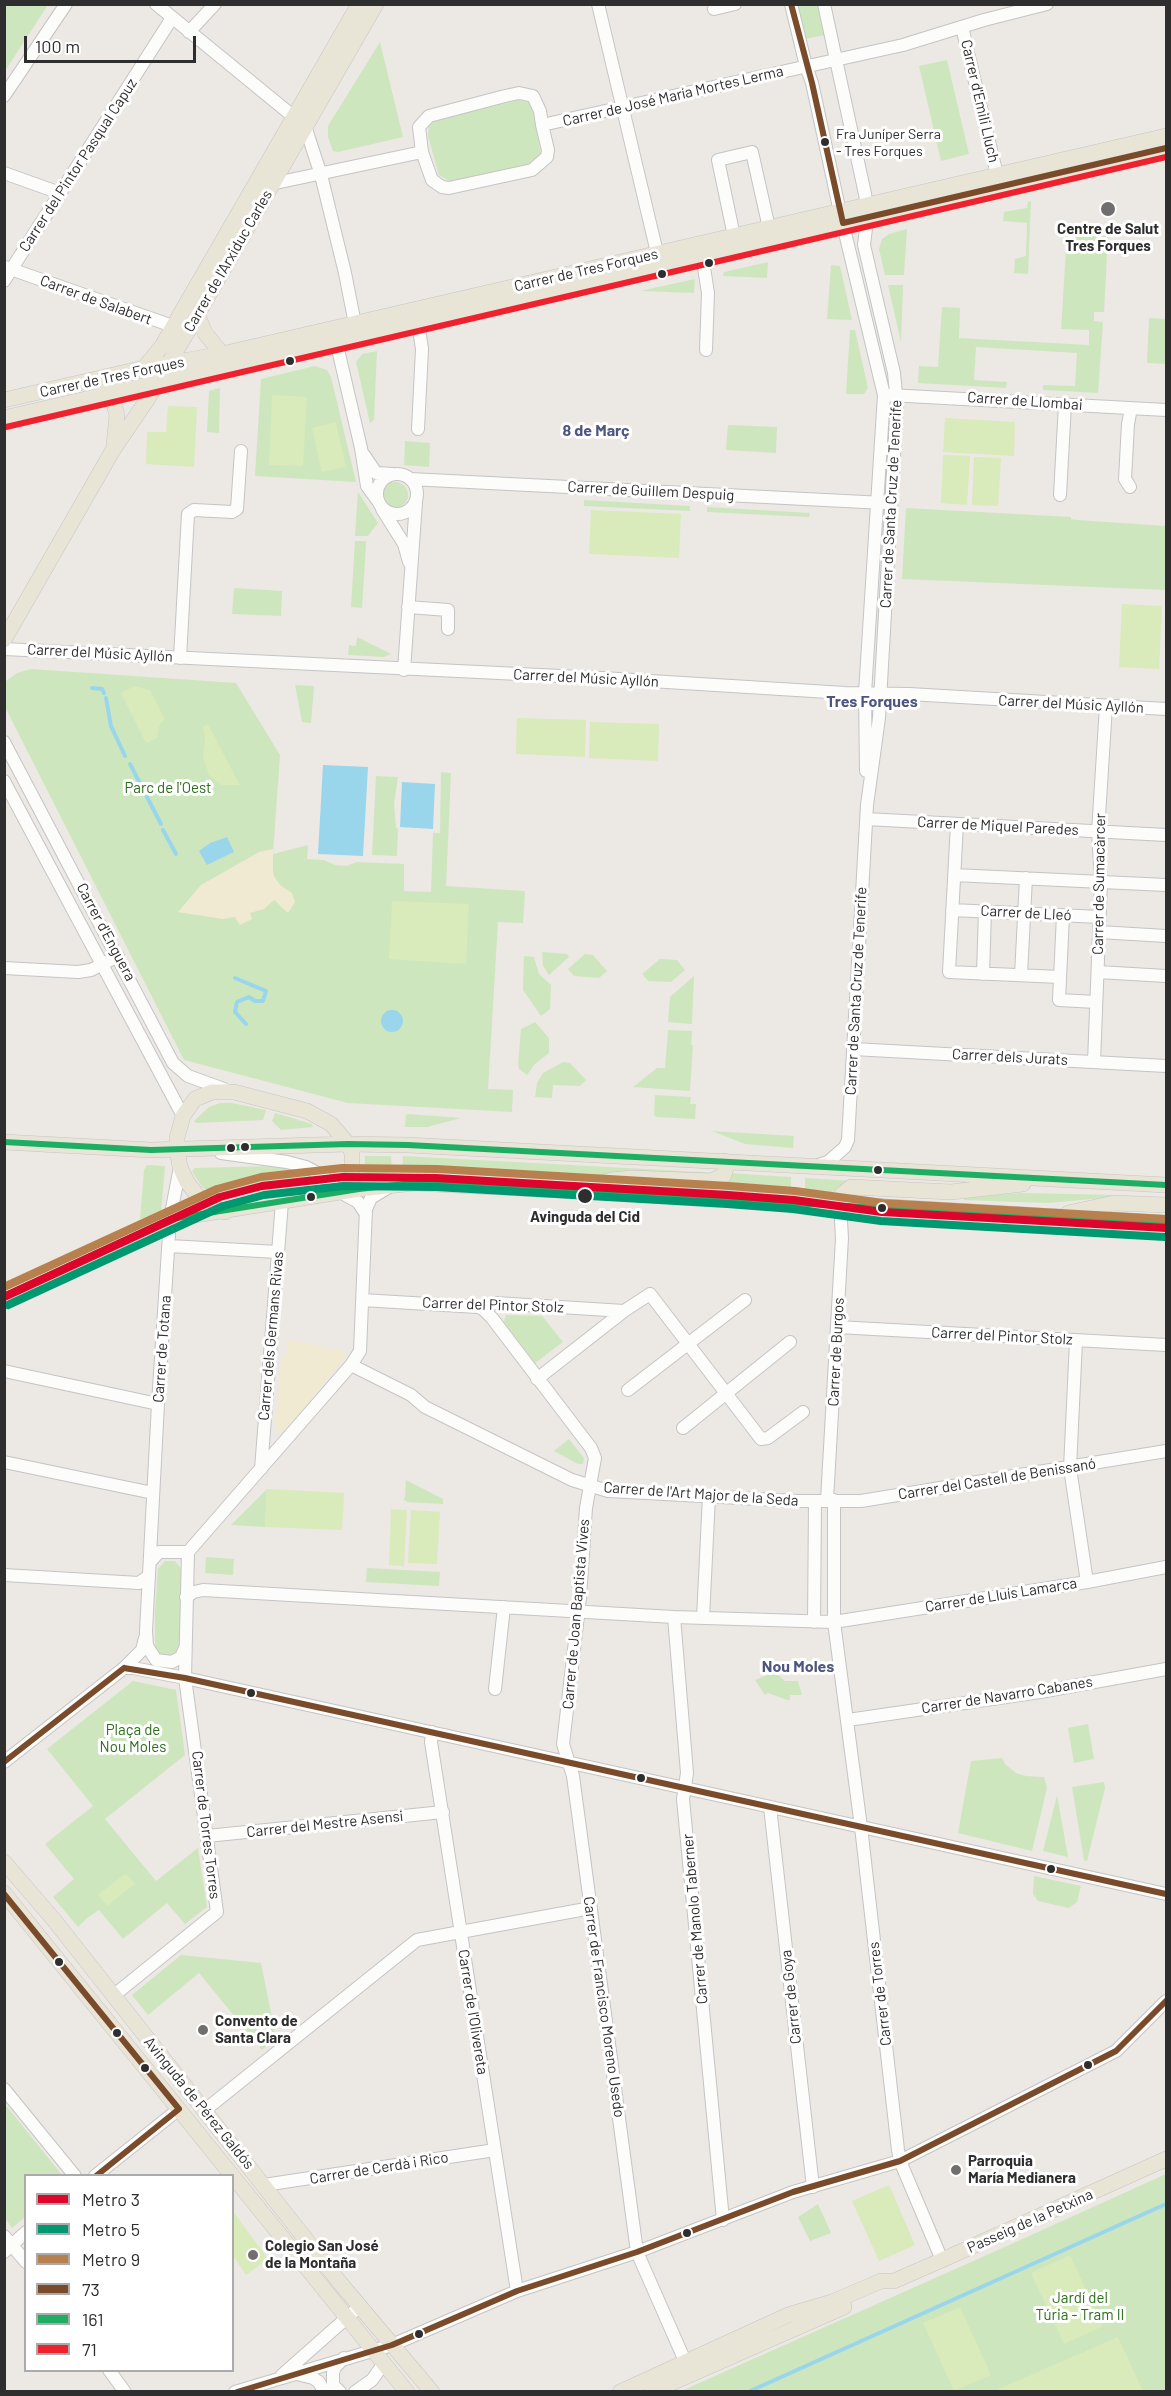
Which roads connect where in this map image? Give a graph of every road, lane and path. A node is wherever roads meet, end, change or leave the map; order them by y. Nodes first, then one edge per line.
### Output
1 (66, 4) edge
2 (156, 4) edge
3 (215, 4) edge
4 (359, 4) edge
5 (376, 4) edge
6 (598, 4) edge
7 (735, 4) edge
8 (791, 4) edge
9 (824, 4) edge
10 (1047, 4) edge
11 (714, 9) dead end
12 (172, 18) junction
13 (962, 27) junction
14 (189, 32) junction
15 (836, 59) junction
16 (806, 66) junction
17 (4, 96) edge
18 (623, 108) junction
19 (300, 122) junction
20 (543, 125) junction
21 (1167, 136) edge
22 (1167, 148) edge
23 (423, 152) junction
24 (4, 173) edge
25 (321, 175) junction
26 (997, 175) junction
27 (271, 184) junction
28 (60, 193) junction
29 (868, 211) junction
30 (841, 217) junction
31 (769, 228) junction
32 (734, 236) junction
33 (702, 255) junction
34 (658, 260) junction
35 (8, 268) edge
36 (4, 281) edge
37 (197, 314) junction
38 (418, 322) junction
39 (355, 324) junction
40 (180, 329) junction
41 (336, 341) junction
42 (706, 350) dead end
43 (222, 354) junction
44 (167, 363) junction
45 (144, 368) junction
46 (92, 380) junction
47 (156, 384) junction
48 (111, 393) junction
49 (897, 394) junction
50 (884, 395) junction
51 (4, 400) edge
52 (1065, 404) junction
53 (1131, 408) junction
54 (1167, 410) edge
55 (4, 418) edge
56 (418, 429) dead end
57 (360, 448) junction
58 (112, 450) junction
59 (241, 451) dead end
60 (394, 474) junction
61 (410, 479) junction
62 (1130, 487) dead end
63 (1060, 495) dead end
64 (416, 502) junction
65 (877, 503) junction
66 (380, 504) junction
67 (891, 504) junction
68 (411, 573) junction
69 (408, 607) junction
70 (448, 629) dead end
71 (4, 640) edge
72 (4, 649) edge
73 (180, 658) junction
74 (404, 669) junction
75 (865, 693) junction
76 (881, 693) junction
77 (1106, 706) junction
78 (1167, 709) edge
79 (4, 742) edge
80 (4, 781) edge
81 (867, 806) junction
82 (866, 819) junction
83 (957, 824) junction
84 (1098, 832) junction
85 (1167, 835) edge
86 (954, 874) junction
87 (1026, 878) junction
88 (1101, 882) junction
89 (1167, 885) edge
90 (952, 910) junction
91 (985, 911) junction
92 (1024, 913) junction
93 (1063, 915) junction
94 (1100, 916) junction
95 (1099, 932) junction
96 (1167, 936) edge
97 (118, 956) junction
98 (101, 965) junction
99 (4, 968) edge
100 (1098, 972) junction
101 (983, 974) junction
102 (1021, 975) junction
103 (1167, 975) edge
104 (1060, 977) junction
105 (1096, 1002) junction
106 (853, 1049) junction
107 (1094, 1062) junction
108 (1167, 1066) edge
109 (234, 1092) junction
110 (183, 1116) junction
111 (4, 1142) edge
112 (348, 1144) junction
113 (177, 1149) junction
114 (198, 1149) junction
115 (725, 1161) junction
116 (814, 1166) junction
117 (180, 1167) junction
118 (1059, 1179) junction
119 (396, 1185) junction
120 (1167, 1185) edge
121 (568, 1190) junction
122 (340, 1192) junction
123 (282, 1202) junction
124 (840, 1204) junction
125 (1167, 1205) edge
126 (225, 1212) junction
127 (366, 1214) junction
128 (1050, 1216) junction
129 (170, 1219) junction
130 (1167, 1223) edge
131 (169, 1246) junction
132 (278, 1252) junction
133 (4, 1296) edge
134 (362, 1300) junction
135 (745, 1300) dead end
136 (478, 1307) junction
137 (624, 1311) junction
138 (837, 1327) junction
139 (1076, 1341) junction
140 (790, 1342) dead end
141 (687, 1344) junction
142 (1167, 1345) edge
143 (351, 1365) junction
144 (4, 1371) edge
145 (537, 1378) junction
146 (628, 1390) dead end
147 (725, 1394) junction
148 (158, 1404) junction
149 (803, 1412) dead end
150 (683, 1428) dead end
151 (1167, 1450) edge
152 (4, 1462) edge
153 (1070, 1468) junction
154 (261, 1469) junction
155 (590, 1485) junction
156 (153, 1493) junction
157 (709, 1496) junction
158 (826, 1500) junction
159 (188, 1552) junction
160 (150, 1562) junction
161 (1167, 1567) edge
162 (4, 1575) edge
163 (149, 1576) junction
164 (1087, 1582) junction
165 (186, 1597) junction
166 (504, 1607) junction
167 (578, 1611) junction
168 (674, 1617) junction
169 (703, 1618) junction
170 (814, 1622) junction
171 (834, 1622) junction
172 (146, 1631) junction
173 (185, 1648) junction
174 (124, 1668) junction
175 (1167, 1669) edge
176 (185, 1678) junction
177 (495, 1689) dead end
178 (848, 1720) junction
179 (432, 1732) junction
180 (4, 1762) edge
181 (569, 1763) junction
182 (685, 1788) junction
183 (770, 1807) junction
184 (443, 1812) junction
185 (861, 1827) junction
186 (207, 1836) junction
187 (4, 1862) edge
188 (4, 1893) edge
189 (1167, 1894) edge
190 (591, 1908) junction
191 (461, 1933) junction
192 (113, 1996) junction
193 (1167, 2001) edge
194 (4, 2089) edge
195 (179, 2109) junction
196 (205, 2110) junction
197 (495, 2150) junction
198 (1167, 2159) edge
199 (900, 2161) junction
200 (74, 2174) edge
201 (96, 2174) edge
202 (264, 2185) junction
203 (813, 2187) junction
204 (723, 2220) junction
205 (24, 2233) edge
206 (7, 2244) edge
207 (637, 2252) junction
208 (24, 2260) edge
209 (942, 2260) junction
210 (894, 2281) junction
211 (517, 2291) junction
212 (354, 2312) junction
213 (392, 2345) junction
214 (373, 2349) junction
215 (345, 2357) junction
216 (685, 2361) junction
217 (384, 2363) junction
218 (111, 2372) edge
219 (295, 2373) junction
220 (273, 2380) junction
221 (125, 2391) edge
222 (235, 2391) edge
223 (324, 2391) edge
224 (340, 2391) edge
225 (355, 2391) edge
226 (407, 2391) edge
227 (432, 2391) edge
228 (620, 2391) edge
229 (651, 2391) edge

1 - 17 street
2 - 12 street
3 - 14 street
4 - 19 main road, Carrer de l'Arxiduc Carles
5 - 19 main road, Carrer de l'Arxiduc Carles
6 - 18 street
7 - 11 street
8 - 16 street, Carrer de Santa Cruz de Tenerife
9 - 15 street, Carrer de Santa Cruz de Tenerife
10 - 13 street, Carrer de José María Mortes Lerma
12 - 14 street
12 - 28 street, Carrer del Pintor Pasqual Capuz
13 - 15 street, Carrer de José María Mortes Lerma
13 - 26 street, Carrer d'Emili Lluch
14 - 19 street
15 - 16 street, Carrer de José María Mortes Lerma
15 - 29 street, Carrer de Santa Cruz de Tenerife
16 - 18 street, Carrer de José María Mortes Lerma
16 - 30 street, Carrer de Santa Cruz de Tenerife
18 - 20 street, Carrer de José María Mortes Lerma
18 - 34 street
19 - 25 street
19 - 27 main road, Carrer de l'Arxiduc Carles
19 - 40 main road, Carrer de l'Arxiduc Carles
20 - 23 street, Carrer de José María Mortes Lerma
20 - 23 street, Carrer de José María Mortes Lerma
21 - 26 main road, Carrer de Tres Forques
22 - 29 main road, Carrer de Tres Forques
23 - 25 street
24 - 28 street
25 - 27 street
25 - 39 street
26 - 29 main road, Carrer de Tres Forques
27 - 37 main road, Carrer de l'Arxiduc Carles
28 - 35 street, Carrer del Pintor Pasqual Capuz
29 - 30 main road, Carrer de Tres Forques
29 - 49 street, Carrer de Santa Cruz de Tenerife
30 - 31 main road, Carrer de Tres Forques
30 - 33 main road, Carrer de Tres Forques
30 - 50 street, Carrer de Santa Cruz de Tenerife
31 - 32 main road, Carrer de Tres Forques
31 - 32 street
32 - 34 main road, Carrer de Tres Forques
33 - 34 main road, Carrer de Tres Forques
33 - 42 street
34 - 38 main road, Carrer de Tres Forques
34 - 39 main road, Carrer de Tres Forques
35 - 36 street, Carrer del Pintor Pasqual Capuz
35 - 40 street, Carrer de Salabert
37 - 40 main road, Carrer de l'Arxiduc Carles
37 - 43 main road
38 - 41 main road, Carrer de Tres Forques
38 - 56 street
39 - 43 main road, Carrer de Tres Forques
40 - 44 main road, Carrer de l'Arxiduc Carles
40 - 45 main road, Carrer de l'Arxiduc Carles
41 - 47 main road, Carrer de Tres Forques
41 - 57 street
43 - 44 main road, Carrer de Tres Forques
44 - 45 main road, Carrer de Tres Forques
44 - 47 main road, Carrer de l'Arxiduc Carles
45 - 46 main road, Carrer de Tres Forques
46 - 48 main road
46 - 51 main road, Carrer de Tres Forques
47 - 48 main road, Carrer de Tres Forques
47 - 58 main road, Carrer de l'Arxiduc Carles
48 - 55 main road, Carrer de Tres Forques
48 - 58 main road
49 - 50 street, Carrer de Llombai
49 - 52 street, Carrer de Llombai
49 - 67 street, Carrer de Santa Cruz de Tenerife
50 - 65 street, Carrer de Santa Cruz de Tenerife
52 - 53 street, Carrer de Llombai
52 - 63 street
53 - 54 street, Carrer de Llombai
53 - 62 street
57 - 60 street
57 - 66 street
58 - 71 main road, Carrer de l'Arxiduc Carles
59 - 73 street
60 - 61 street
60 - 66 street
61 - 64 street
61 - 65 street, Carrer de Guillem Despuig
64 - 66 street
64 - 68 street
65 - 67 street, Carrer de Guillem Despuig
65 - 75 street, Carrer de Santa Cruz de Tenerife
66 - 68 street
67 - 76 street, Carrer de Santa Cruz de Tenerife
68 - 69 street
69 - 70 street
69 - 74 street
72 - 73 street, Carrer del Músic Ayllón
73 - 74 street, Carrer del Músic Ayllón
74 - 75 street, Carrer del Músic Ayllón
75 - 76 street, Carrer del Músic Ayllón
75 - 81 street, Carrer de Santa Cruz de Tenerife
76 - 77 street, Carrer del Músic Ayllón
76 - 81 street, Carrer de Santa Cruz de Tenerife
77 - 78 street, Carrer del Músic Ayllón
77 - 84 street, Carrer de Sumacàrcer
79 - 97 street, Carrer d'Enguera
80 - 98 street, Carrer d'Enguera
81 - 82 street, Carrer de Santa Cruz de Tenerife
82 - 83 street, Carrer de Miquel Paredes
82 - 106 street, Carrer de Santa Cruz de Tenerife
83 - 84 street, Carrer de Miquel Paredes
83 - 86 street
84 - 85 street, Carrer de Miquel Paredes
84 - 88 street, Carrer de Sumacàrcer
86 - 87 street
86 - 90 street
87 - 88 street
87 - 92 street
88 - 89 street
88 - 94 street, Carrer de Sumacàrcer
90 - 91 street, Carrer de Lleó
90 - 101 street
91 - 92 street, Carrer de Lleó
91 - 101 street
92 - 93 street, Carrer de Lleó
92 - 102 street
93 - 94 street, Carrer de Lleó
93 - 104 street
94 - 95 street, Carrer de Sumacàrcer
95 - 96 street
95 - 100 street, Carrer de Sumacàrcer
97 - 98 street
97 - 109 street, Carrer d'Enguera
98 - 99 street
98 - 110 street, Carrer d'Enguera
100 - 103 street
100 - 105 street, Carrer de Sumacàrcer
101 - 102 street
102 - 104 street
104 - 105 street
105 - 107 street, Carrer de Sumacàrcer
106 - 107 street, Carrer dels Jurats
106 - 116 street, Carrer de Santa Cruz de Tenerife
107 - 108 street, Carrer dels Jurats
109 - 110 main road
109 - 112 main road
110 - 113 main road
111 - 113 main road
112 - 114 main road
112 - 115 main road
112 - 122 main road
113 - 114 main road
113 - 117 main road
114 - 122 street
115 - 116 main road
115 - 121 main road
116 - 118 main road
117 - 126 main road
117 - 129 street, Carrer de Totana
118 - 120 main road
118 - 124 main road
119 - 121 main road
119 - 122 main road
119 - 127 street
121 - 124 main road
122 - 123 main road
122 - 127 street
123 - 126 main road
123 - 132 street, Carrer dels Germans Rivas
124 - 128 main road
124 - 138 street, Carrer de Burgos
125 - 128 main road
126 - 129 main road
127 - 134 street, Carrer dels Germans Rivas
128 - 130 main road
129 - 131 street, Carrer de Totana
129 - 133 main road
131 - 132 street
131 - 148 street, Carrer de Totana
132 - 154 street, Carrer dels Germans Rivas
134 - 136 street, Carrer del Pintor Stolz
134 - 143 street, Carrer dels Germans Rivas
135 - 141 street
136 - 137 street, Carrer del Pintor Stolz
136 - 145 street
137 - 141 street
137 - 145 street
138 - 139 street, Carrer del Pintor Stolz
138 - 158 street, Carrer de Burgos
139 - 142 street, Carrer del Pintor Stolz
139 - 153 street
140 - 147 street
141 - 146 street
141 - 147 street
143 - 154 street, Carrer dels Germans Rivas
143 - 155 street, Carrer de l'Art Major de la Seda
144 - 148 street
145 - 155 street, Carrer de Joan Baptista Vives
147 - 149 street
147 - 150 street
148 - 156 street, Carrer de Totana
151 - 153 street, Carrer del Castell de Benissanó
152 - 156 street
153 - 158 street, Carrer del Castell de Benissanó
153 - 164 street
154 - 159 street, Carrer dels Germans Rivas
155 - 157 street, Carrer de l'Art Major de la Seda
155 - 167 street, Carrer de Joan Baptista Vives
156 - 160 street, Carrer de Totana
157 - 158 street, Carrer de l'Art Major de la Seda
157 - 169 street
158 - 170 street, Carrer de Burgos
158 - 171 street, Carrer de Burgos
159 - 160 street
159 - 165 street, Carrer de Torres Torres
160 - 163 street, Carrer de Totana
161 - 164 street, Carrer de Lluís Lamarca
162 - 163 street
163 - 172 street, Carrer de Totana
164 - 171 street, Carrer de Lluís Lamarca
165 - 166 street, Carrer de Lluís Lamarca
165 - 173 street, Carrer de Torres Torres
166 - 167 street, Carrer de Lluís Lamarca
166 - 177 street
167 - 168 street, Carrer de Lluís Lamarca
167 - 181 street, Carrer de Joan Baptista Vives
168 - 169 street, Carrer de Lluís Lamarca
168 - 182 street, Carrer de Manolo Taberner
169 - 170 street, Carrer de Lluís Lamarca
170 - 171 street, Carrer de Lluís Lamarca
171 - 178 street, Carrer de Burgos
172 - 173 street
172 - 174 street
173 - 176 street, Carrer de Torres Torres
174 - 176 street
174 - 180 street
175 - 178 street, Carrer de Navarro Cabanes
176 - 179 street
176 - 186 street, Carrer de Torres Torres
178 - 185 street, Carrer de Torres
179 - 181 street
179 - 184 street, Carrer de l'Olivereta
181 - 182 street
181 - 190 street, Carrer de Francisco Moreno Usedo
182 - 183 street
182 - 204 street, Carrer de Manolo Taberner
183 - 185 street
183 - 203 street, Carrer de Goya
184 - 186 street, Carrer del Mestre Asensi
184 - 191 street, Carrer de l'Olivereta
185 - 189 street
185 - 199 street, Carrer de Torres
186 - 192 street, Carrer de Torres Torres
187 - 192 main road, Avinguda de Pérez Galdós
188 - 195 main road, Avinguda de Pérez Galdós
190 - 191 street
190 - 207 street, Carrer de Francisco Moreno Usedo
191 - 196 street
191 - 197 street, Carrer de l'Olivereta
192 - 196 main road, Avinguda de Pérez Galdós
193 - 199 street
194 - 200 street
195 - 201 street
195 - 212 main road, Avinguda de Pérez Galdós
196 - 202 main road, Avinguda de Pérez Galdós
197 - 202 street, Carrer de Cerdà i Rico
197 - 211 street, Carrer de l'Olivereta
198 - 209 main road, Passeig de la Petxina
199 - 203 street
199 - 209 street, Carrer de Torres
202 - 212 main road, Avinguda de Pérez Galdós
203 - 204 street
204 - 207 street
205 - 206 street
206 - 208 street
207 - 211 street
207 - 216 street, Carrer de Francisco Moreno Usedo
209 - 210 main road, Passeig de la Petxina
210 - 216 main road, Passeig de la Petxina
210 - 229 main road, Passeig de la Petxina
211 - 213 street
212 - 213 main road, Avinguda de Pérez Galdós
212 - 214 main road, Avinguda de Pérez Galdós
212 - 220 street
213 - 214 street
213 - 227 main road, Avinguda de Pérez Galdós
214 - 215 street
214 - 217 main road, Avinguda de Pérez Galdós
215 - 219 street
215 - 224 street
216 - 228 main road, Passeig de la Petxina
217 - 225 street
217 - 226 main road, Avinguda de Pérez Galdós
218 - 221 street
219 - 220 street
219 - 223 street
220 - 222 street

